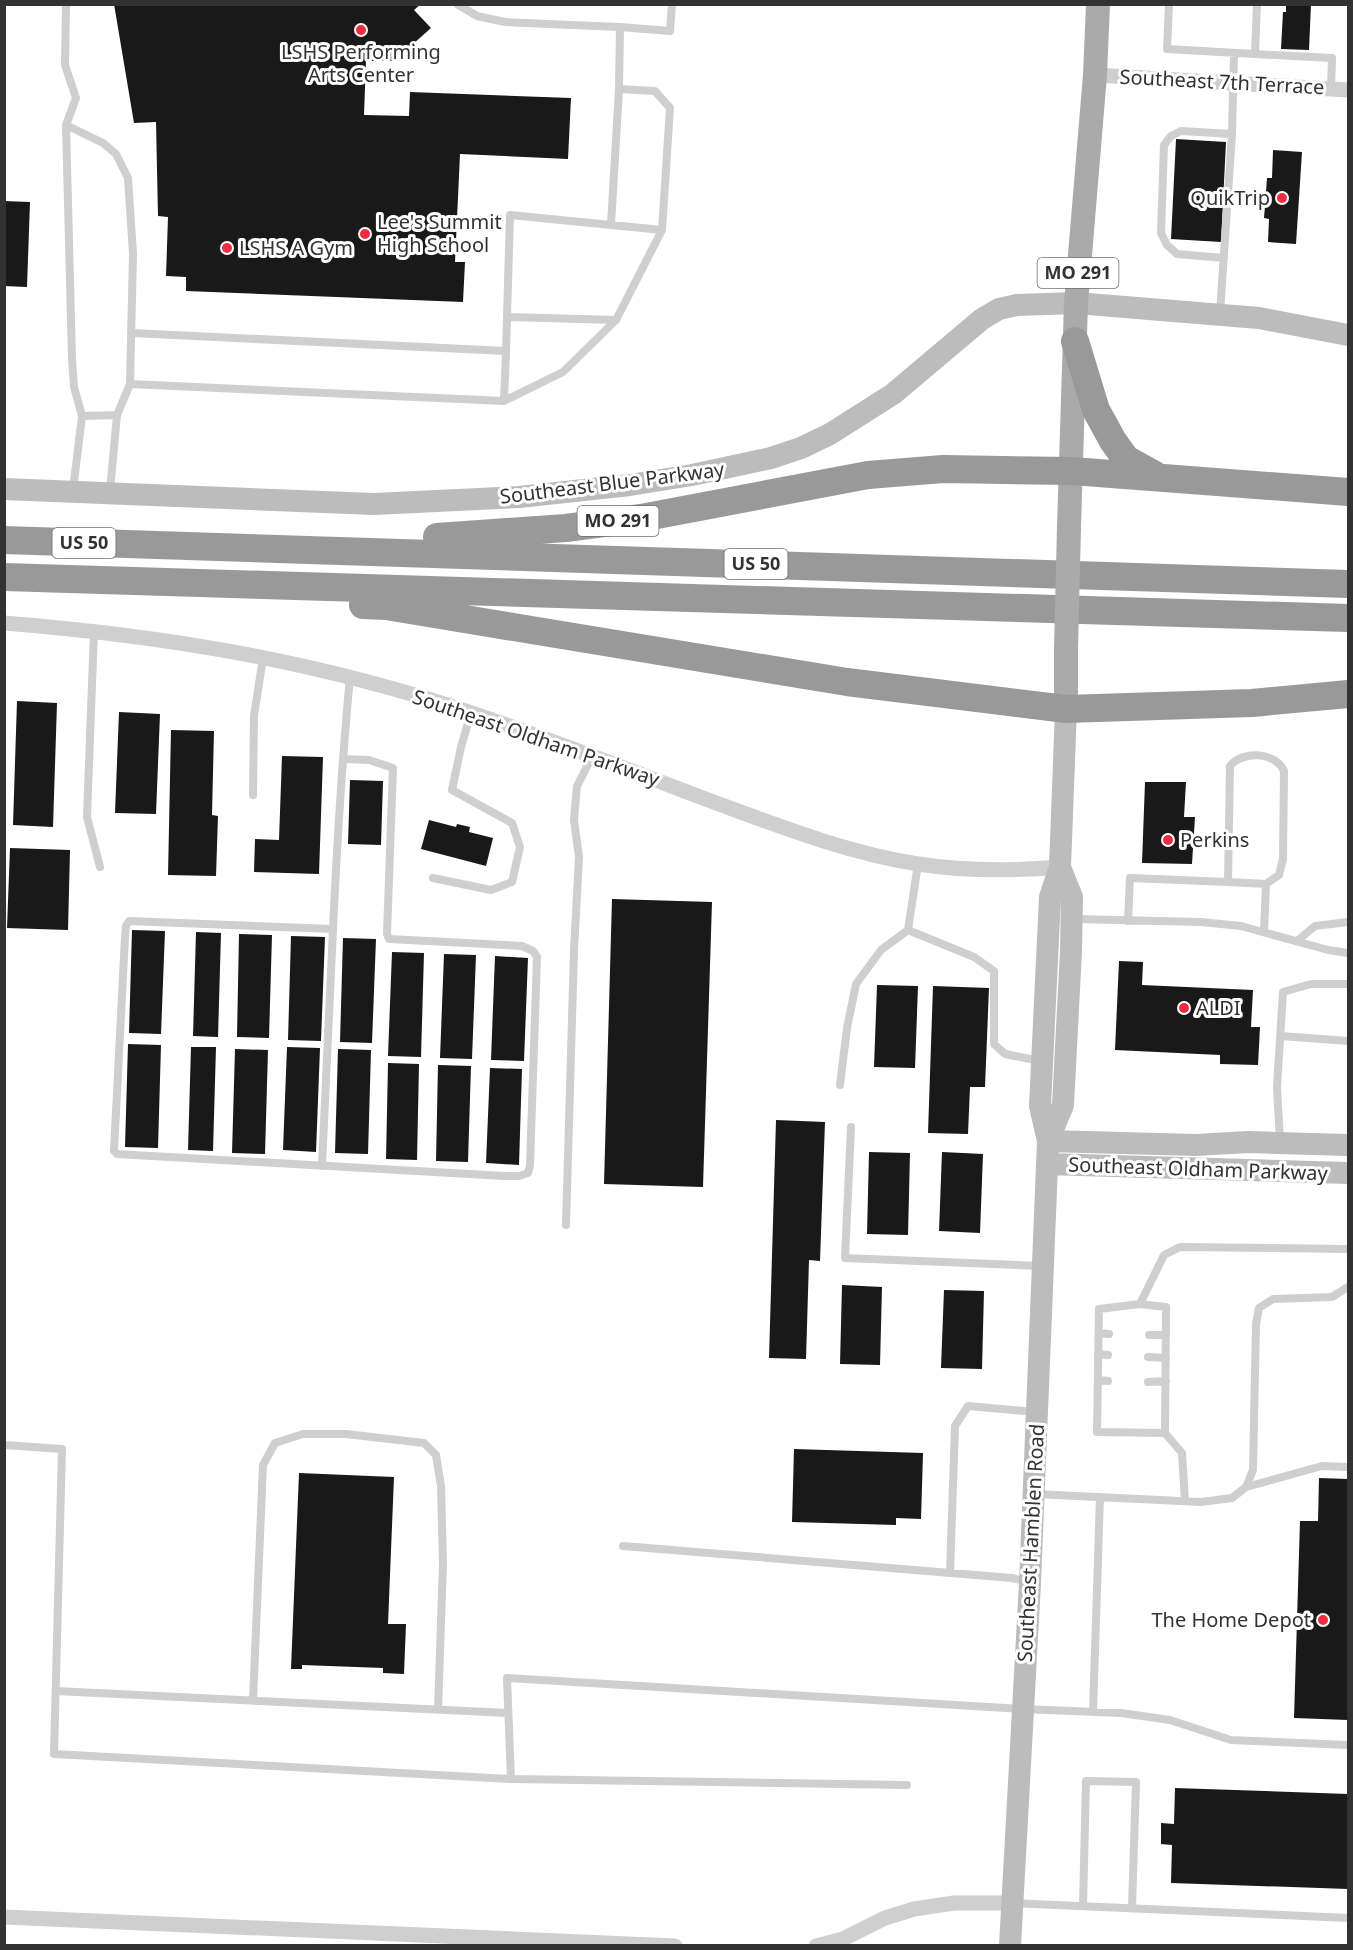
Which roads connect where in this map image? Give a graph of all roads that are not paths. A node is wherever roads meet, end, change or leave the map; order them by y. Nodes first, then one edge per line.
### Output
1 (66, 4) edge
2 (457, 4) edge
3 (672, 4) edge
4 (1098, 4) edge
5 (1169, 4) edge
6 (1257, 4) edge
7 (621, 27) junction
8 (1234, 52) junction
9 (1255, 54) junction
10 (1095, 75) junction
11 (1233, 84) junction
12 (619, 89) junction
13 (1331, 89) junction
14 (1348, 90) edge
15 (66, 125) junction
16 (1232, 135) junction
17 (611, 225) junction
18 (662, 230) junction
19 (1224, 258) junction
20 (1076, 303) junction
21 (1220, 314) junction
22 (507, 317) junction
23 (615, 320) junction
24 (132, 333) junction
25 (1348, 335) edge
26 (1075, 341) junction
27 (506, 351) junction
28 (130, 384) junction
29 (504, 401) junction
30 (117, 415) junction
31 (82, 416) junction
32 (1072, 471) junction
33 (1159, 478) junction
34 (4, 489) edge
35 (73, 492) junction
36 (1348, 492) edge
37 (109, 494) junction
38 (4, 540) edge
39 (163, 545) junction
40 (4, 577) edge
41 (135, 581) junction
42 (1348, 584) edge
43 (1348, 618) edge
44 (4, 623) edge
45 (94, 631) junction
46 (263, 656) junction
47 (350, 677) junction
48 (1348, 694) edge
49 (1066, 709) junction
50 (471, 713) junction
51 (592, 757) junction
52 (343, 759) junction
53 (253, 795) dead end
54 (918, 864) junction
55 (100, 867) dead end
56 (1060, 867) junction
57 (433, 878) dead end
58 (1228, 882) junction
59 (1266, 884) junction
60 (1072, 919) junction
61 (1128, 921) junction
62 (1348, 922) edge
63 (333, 929) junction
64 (908, 930) junction
65 (1264, 932) junction
66 (1297, 941) junction
67 (1348, 953) edge
68 (1348, 984) edge
69 (1281, 1036) junction
70 (1348, 1041) edge
71 (1042, 1061) junction
72 (840, 1085) dead end
73 (852, 1127) dead end
74 (1048, 1141) junction
75 (1281, 1143) junction
76 (1348, 1145) edge
77 (1047, 1164) junction
78 (322, 1166) junction
79 (1348, 1173) edge
80 (566, 1225) dead end
81 (1348, 1249) edge
82 (1042, 1266) junction
83 (1348, 1287) edge
84 (1140, 1304) junction
85 (1099, 1333) junction
86 (1109, 1334) dead end
87 (1149, 1335) dead end
88 (1166, 1335) junction
89 (1098, 1354) junction
90 (1108, 1355) dead end
91 (1148, 1357) dead end
92 (1166, 1358) junction
93 (1098, 1380) junction
94 (1108, 1381) dead end
95 (1166, 1381) junction
96 (1148, 1382) dead end
97 (1037, 1412) junction
98 (1165, 1433) junction
99 (4, 1445) edge
100 (1348, 1467) edge
101 (1246, 1487) junction
102 (1034, 1494) junction
103 (1100, 1497) junction
104 (1185, 1501) junction
105 (623, 1546) dead end
106 (950, 1573) junction
107 (1030, 1583) junction
108 (56, 1691) junction
109 (253, 1701) junction
110 (1022, 1709) junction
111 (438, 1710) junction
112 (1093, 1712) junction
113 (508, 1713) junction
114 (1348, 1744) edge
115 (511, 1779) junction
116 (907, 1785) dead end
117 (1012, 1903) junction
118 (1083, 1906) junction
119 (1132, 1907) junction
120 (4, 1917) edge
121 (1348, 1918) edge
122 (513, 1942) edge
123 (843, 1942) edge
124 (675, 1946) edge
125 (816, 1946) edge
126 (1010, 1946) edge

1 - 15 lane
2 - 7 lane
3 - 7 lane
4 - 10 main road, MO 291
5 - 8 lane
6 - 9 lane
7 - 12 lane
8 - 9 lane
8 - 11 lane
9 - 13 lane
10 - 11 street, Southeast 7th Terrace
10 - 20 main road, MO 291
11 - 13 street, Southeast 7th Terrace
11 - 16 lane
12 - 17 lane
12 - 18 lane
13 - 14 street, Southeast 7th Terrace
15 - 24 lane
15 - 31 lane
16 - 19 lane
16 - 19 lane
17 - 18 lane
17 - 22 lane
18 - 23 lane
19 - 21 lane
20 - 21 street, Southeast Blue Parkway
20 - 26 main road, MO 291
20 - 37 street, Southeast Blue Parkway
21 - 25 street, Southeast Blue Parkway
22 - 23 lane
22 - 27 lane
23 - 29 lane
24 - 27 lane
24 - 28 lane
26 - 32 main road, MO 291
26 - 33 highway
27 - 29 lane
28 - 29 lane
28 - 30 lane
30 - 31 lane
30 - 37 lane
31 - 35 lane
32 - 33 highway
32 - 39 highway, MO 291
32 - 49 main road, bridge
33 - 36 highway
34 - 35 street, Southeast Blue Parkway
35 - 37 street, Southeast Blue Parkway
38 - 39 highway, US 50
39 - 42 highway, US 50
40 - 41 highway, US 50
41 - 43 highway, US 50
41 - 49 highway
44 - 45 street, Southeast Oldham Parkway
45 - 46 street, Southeast Oldham Parkway
45 - 55 lane
46 - 47 street, Southeast Oldham Parkway
46 - 53 lane
47 - 50 street, Southeast Oldham Parkway
47 - 52 lane
48 - 49 highway
49 - 56 street, Southeast Hamblen Road
50 - 51 street, Southeast Oldham Parkway
50 - 57 lane
51 - 54 street, Southeast Oldham Parkway
51 - 80 lane
52 - 63 lane
52 - 78 lane
54 - 56 street, Southeast Oldham Parkway
54 - 64 lane
56 - 60 street, Southeast Hamblen Road
56 - 71 street, Southeast Hamblen Road
58 - 59 lane
58 - 59 lane
58 - 61 lane
59 - 65 lane
60 - 61 lane
60 - 74 street, Southeast Hamblen Road
61 - 65 lane
62 - 66 lane
63 - 78 lane
63 - 78 lane
64 - 71 lane
64 - 72 lane
65 - 66 lane
66 - 67 lane
68 - 69 lane
69 - 70 lane
69 - 75 lane
71 - 74 street, Southeast Hamblen Road
73 - 82 lane
74 - 75 street, Southeast Oldham Parkway
74 - 77 street, Southeast Hamblen Road
75 - 76 street, Southeast Oldham Parkway
77 - 79 street, Southeast Oldham Parkway
77 - 82 street, Southeast Hamblen Road
81 - 84 lane
82 - 97 street, Southeast Hamblen Road
83 - 101 lane
84 - 85 lane
84 - 88 lane
85 - 86 lane
85 - 89 lane
87 - 88 lane
88 - 92 lane
89 - 90 lane
89 - 93 lane
91 - 92 lane
92 - 95 lane
93 - 94 lane
93 - 98 lane
95 - 96 lane
95 - 98 lane
97 - 102 street, Southeast Hamblen Road
97 - 106 lane
98 - 104 lane
99 - 108 lane
100 - 101 lane
101 - 104 lane
102 - 103 lane
102 - 107 street, Southeast Hamblen Road
103 - 104 lane
103 - 112 lane
105 - 106 lane
106 - 107 lane
107 - 110 street, Southeast Hamblen Road
108 - 109 lane
108 - 115 lane
109 - 111 lane
109 - 111 lane
110 - 112 lane
110 - 113 lane
110 - 117 street, Southeast Hamblen Road
111 - 113 lane
112 - 114 lane
113 - 115 lane
115 - 116 lane
117 - 118 lane
117 - 123 street
117 - 126 street, Southeast Hamblen Road
118 - 119 lane
118 - 119 lane
119 - 121 lane
120 - 122 street
122 - 124 street
123 - 125 street

